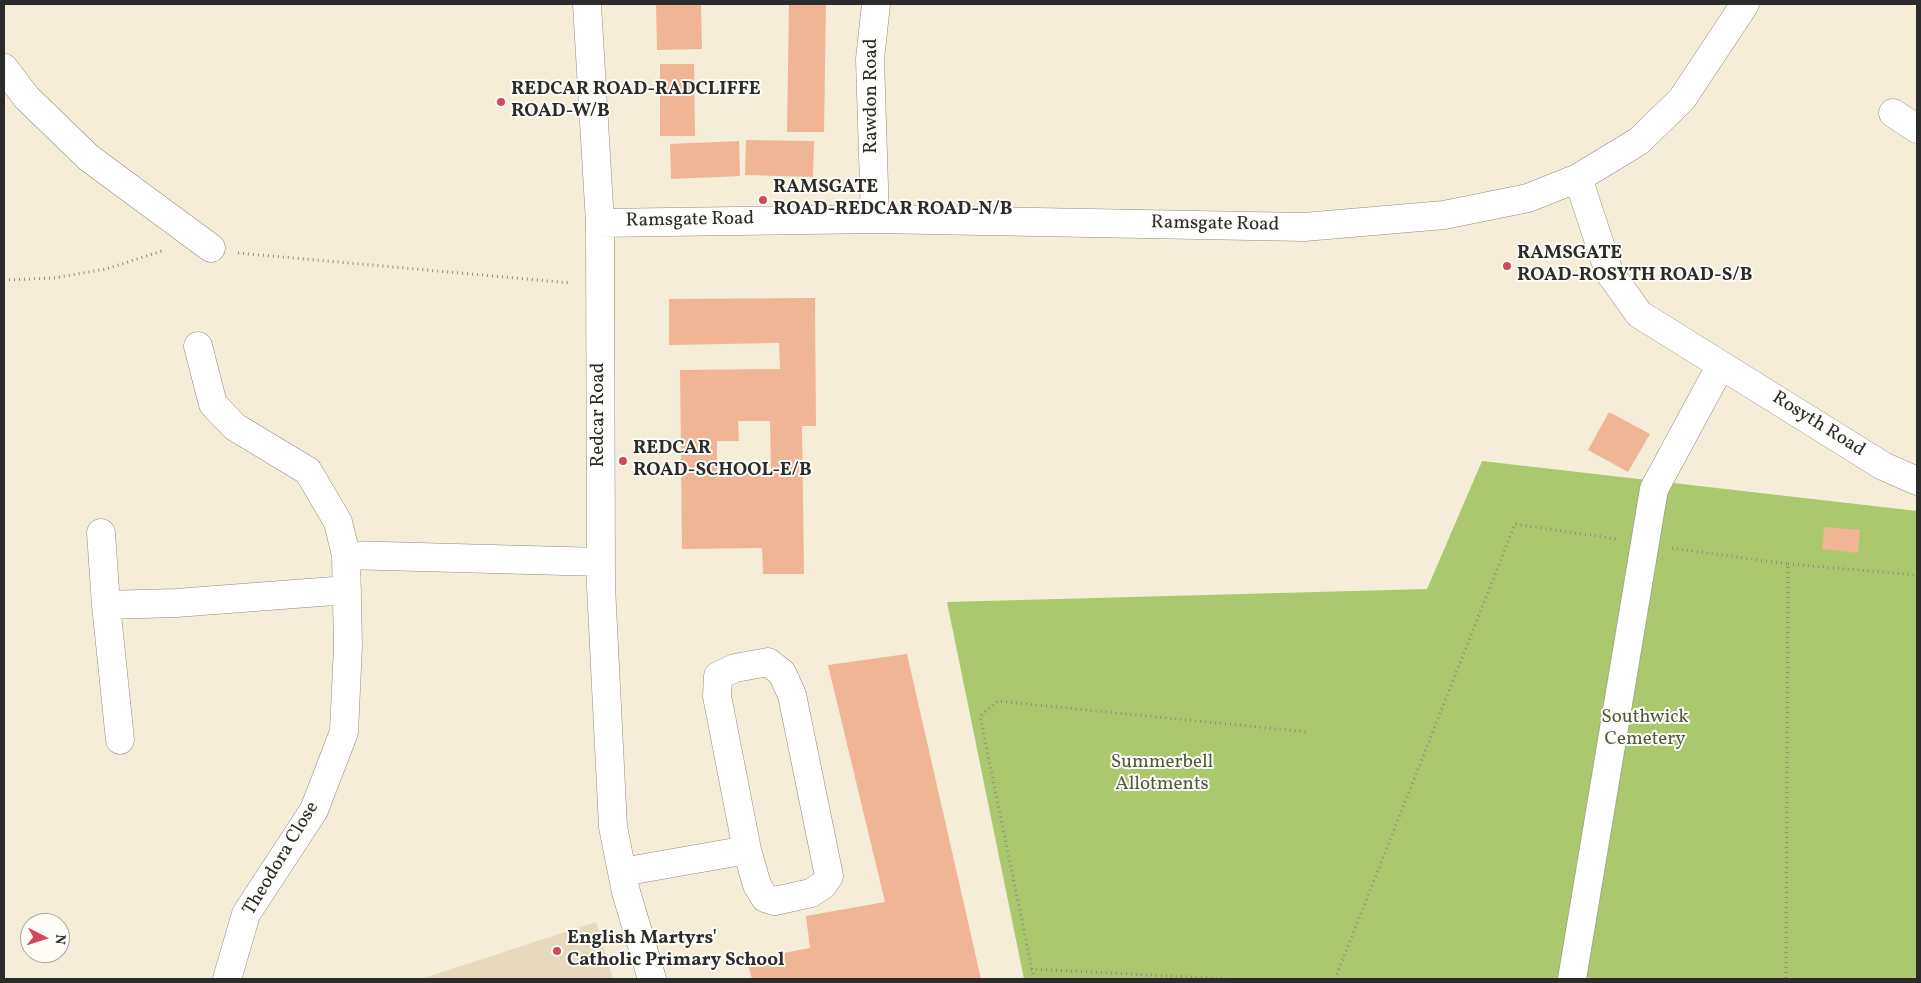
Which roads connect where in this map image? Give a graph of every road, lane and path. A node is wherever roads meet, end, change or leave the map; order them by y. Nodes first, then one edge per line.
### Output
1 (587, 4) edge
2 (876, 4) edge
3 (1745, 4) edge
4 (4, 68) edge
5 (1893, 113) dead end
6 (1917, 129) edge
7 (1578, 178) junction
8 (875, 219) junction
9 (600, 223) junction
10 (203, 242) junction
11 (4, 280) edge
12 (600, 286) junction
13 (198, 346) dead end
14 (1721, 365) junction
15 (1917, 481) edge
16 (101, 533) dead end
17 (1646, 544) junction
18 (346, 556) junction
19 (601, 562) junction
20 (1788, 564) junction
21 (1917, 575) edge
22 (346, 590) junction
23 (106, 605) junction
24 (1306, 732) dead end
25 (120, 740) dead end
26 (747, 850) junction
27 (622, 872) junction
28 (1032, 969) junction
29 (227, 979) edge
30 (652, 979) edge
31 (1034, 979) edge
32 (1228, 979) edge
33 (1335, 979) edge
34 (1572, 979) edge
35 (1786, 979) edge

1 - 9 street, Redcar Road
2 - 8 street, Rawdon Road
3 - 7 street, Ramsgate Road
4 - 10 street
5 - 6 street
7 - 8 street, Ramsgate Road
7 - 14 street, Rosyth Road
8 - 9 street, Ramsgate Road
9 - 12 street, Redcar Road
10 - 11 path
10 - 12 path
12 - 19 street, Redcar Road
13 - 18 street, Theodora Close
14 - 15 street, Rosyth Road
14 - 17 street
16 - 23 street
17 - 20 path
17 - 33 path
17 - 34 street
18 - 19 street
18 - 22 street, Theodora Close
19 - 27 street, Redcar Road
20 - 21 path
20 - 35 path
22 - 23 street
22 - 29 street, Theodora Close
23 - 25 street
24 - 28 path
26 - 26 street
26 - 27 street
27 - 30 street, Redcar Road
28 - 31 path
28 - 32 path

